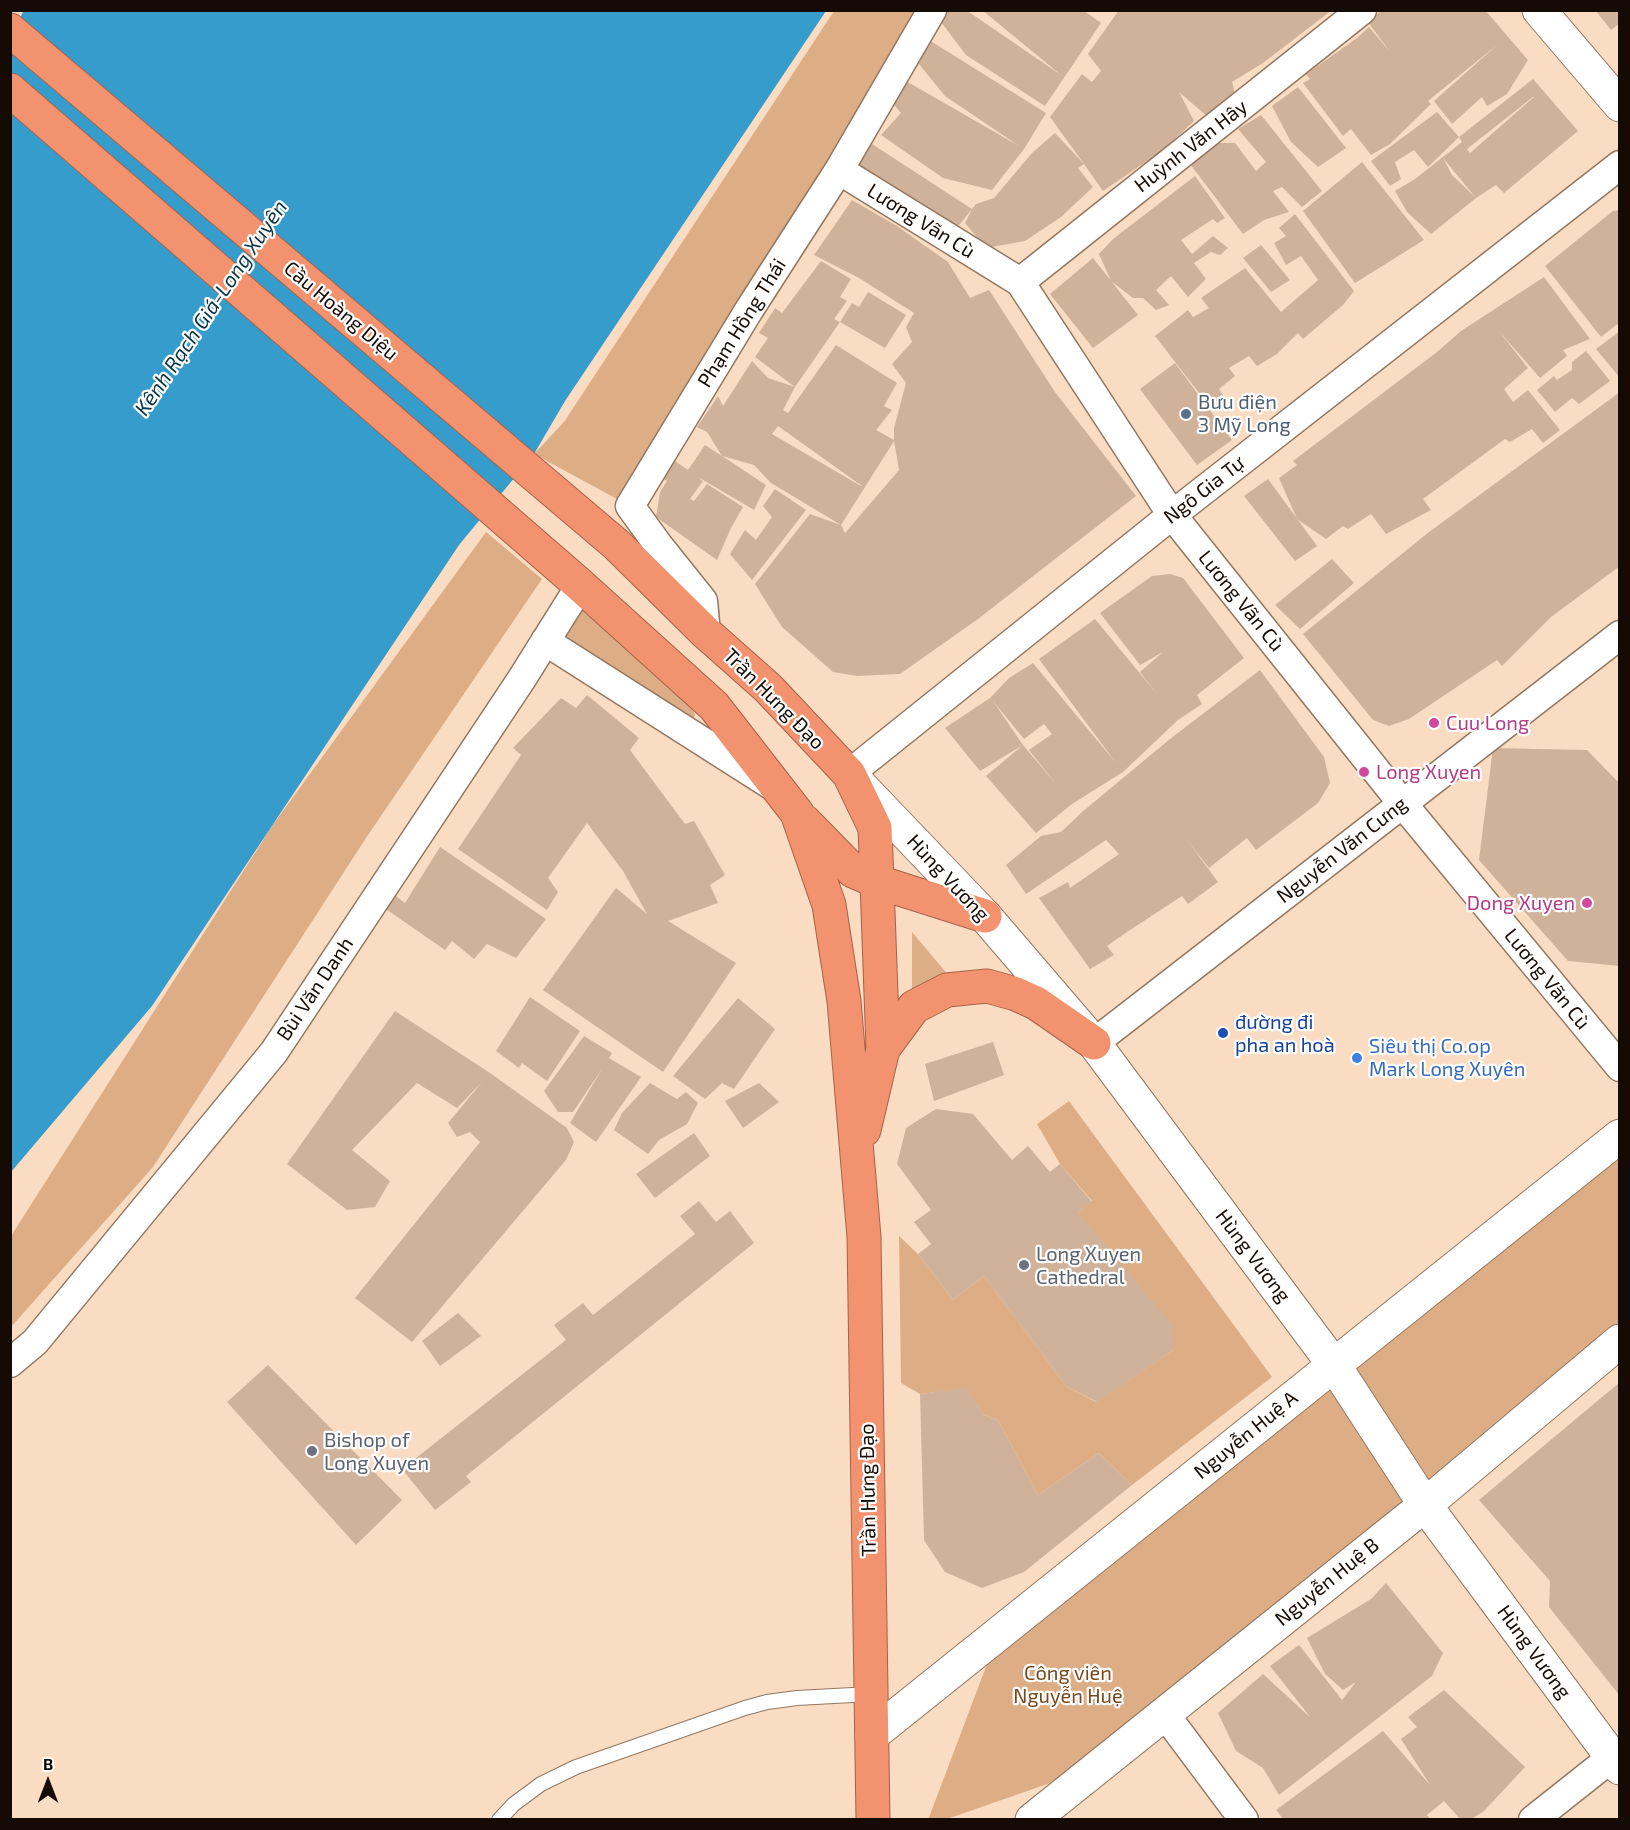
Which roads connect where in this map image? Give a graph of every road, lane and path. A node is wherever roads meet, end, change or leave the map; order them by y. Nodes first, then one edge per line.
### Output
1 (932, 10) edge
2 (1362, 10) edge
3 (1539, 10) edge
4 (10, 30) edge
5 (10, 90) edge
6 (1620, 105) edge
7 (1620, 165) edge
8 (839, 170) junction
9 (1020, 282) junction
10 (1172, 515) junction
11 (617, 545) joint
12 (579, 585) junction
13 (706, 633) junction
14 (1620, 635) edge
15 (545, 641) junction
16 (849, 774) junction
17 (787, 801) junction
18 (1402, 803) junction
19 (878, 882) junction
20 (985, 916) junction
21 (1094, 1043) junction
22 (883, 1049) junction
23 (1620, 1067) edge
24 (1620, 1136) edge
25 (857, 1161) junction
26 (1620, 1341) edge
27 (10, 1363) edge
28 (1334, 1365) junction
29 (1425, 1504) junction
30 (871, 1694) junction
31 (1164, 1713) junction
32 (872, 1735) junction
33 (1617, 1759) edge
34 (499, 1820) edge
35 (873, 1820) edge
36 (1032, 1820) edge
37 (1244, 1820) edge
38 (1533, 1820) edge

1 - 8 street, Phạm Hồng Thái
2 - 9 street, Huỳnh Văn Hây
3 - 6 street
4 - 11 highway, Cầu Hoàng Diệu
5 - 12 highway
7 - 10 street, Ngô Gia Tự
8 - 9 street, Lương Vãn Cù
8 - 13 street, Phạm Hồng Thái
9 - 10 street, Lương Vãn Cù
10 - 16 street, Ngô Gia Tự
10 - 18 street, Lương Vãn Cù
11 - 13 highway, Trần Hưng Đạo
12 - 15 street, Bùi Văn Danh
12 - 17 highway
13 - 16 highway, Trần Hưng Đạo
14 - 18 street, Nguyễn Văn Cưng
15 - 17 street
15 - 27 street, Bùi Văn Danh
16 - 19 highway, Trần Hưng Đạo
16 - 20 street, Hùng Vương
17 - 19 highway
17 - 25 highway, Trần Hưng Đạo
18 - 21 street, Nguyễn Văn Cưng
18 - 23 street, Lương Vãn Cù
19 - 20 highway
19 - 22 highway, Trần Hưng Đạo
20 - 21 street, Hùng Vương
21 - 22 highway
21 - 28 street, Hùng Vương
22 - 25 highway
24 - 28 street, Nguyễn Huệ A
25 - 30 highway, Trần Hưng Đạo
26 - 29 street, Nguyễn Huệ B
28 - 29 street, Hùng Vương
28 - 32 street, Nguyễn Huệ A
29 - 31 street, Nguyễn Huệ B
29 - 33 street, Hùng Vương
30 - 32 highway, Trần Hưng Đạo
30 - 34 lane
31 - 36 street, Nguyễn Huệ B
31 - 37 street
32 - 35 highway, Trần Hưng Đạo
33 - 38 street

